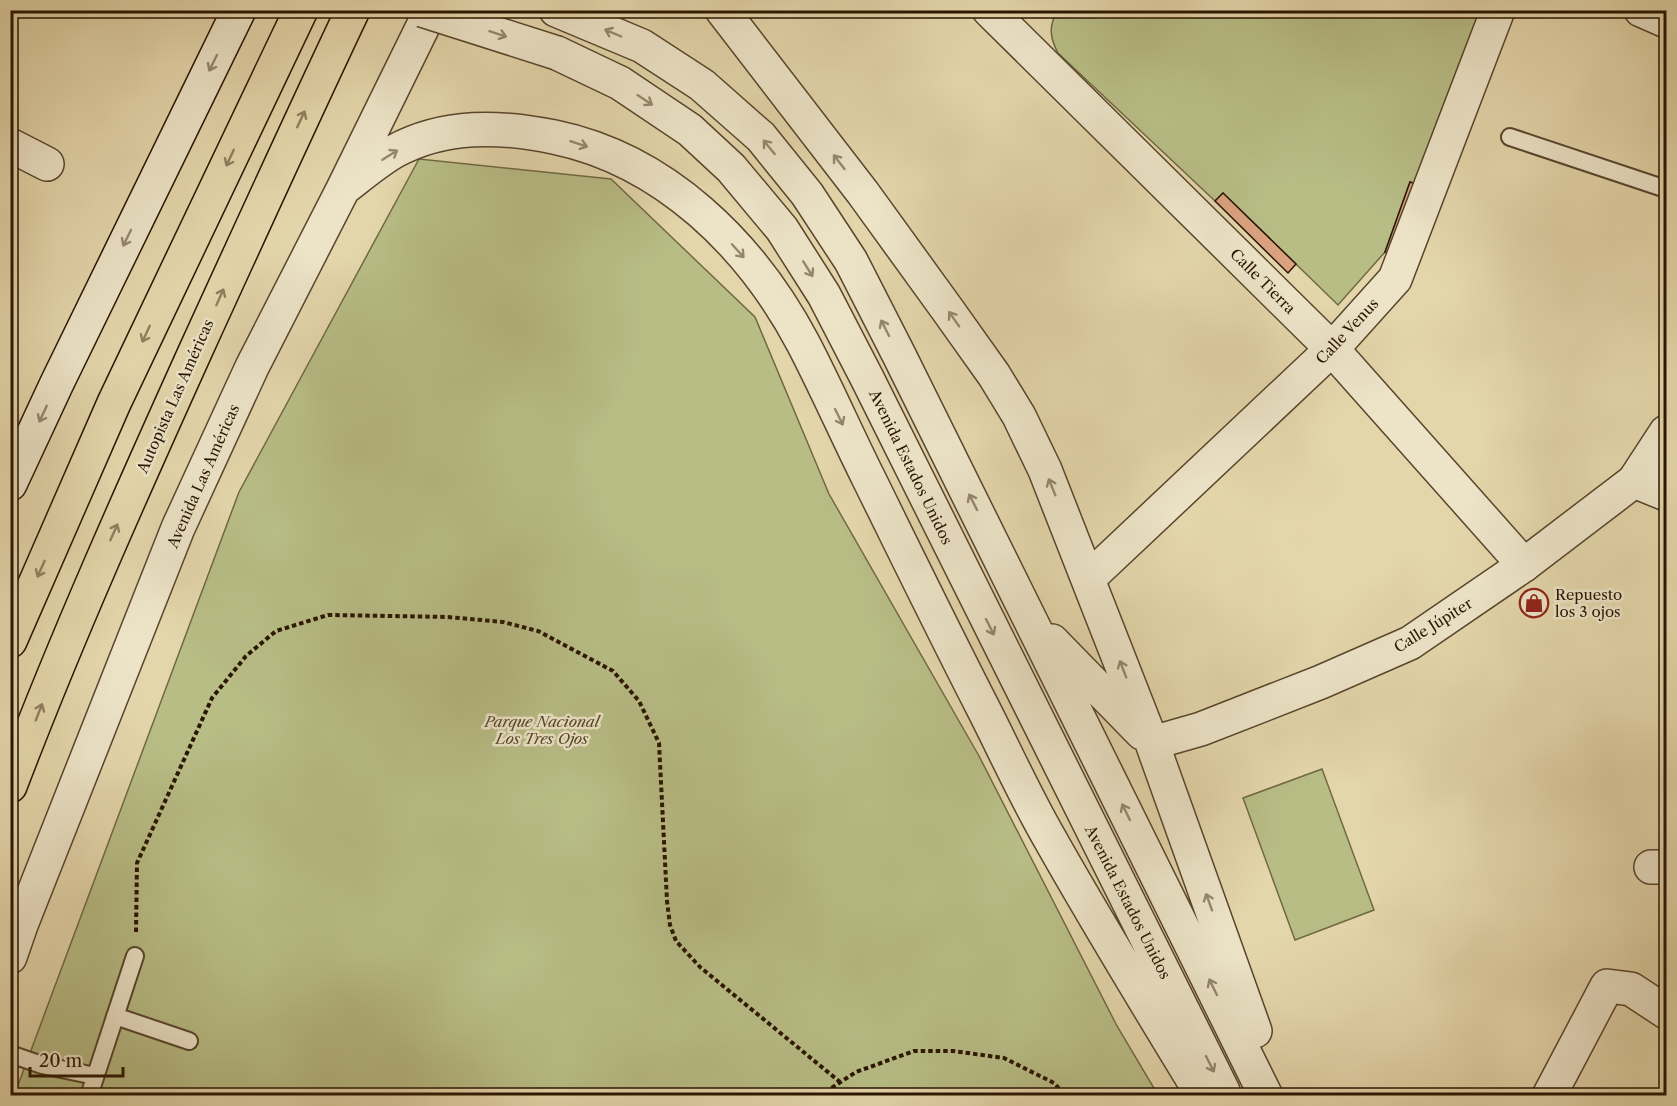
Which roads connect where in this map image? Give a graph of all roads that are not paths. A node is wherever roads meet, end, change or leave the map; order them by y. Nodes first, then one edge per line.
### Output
1 (239, 10) edge
2 (301, 10) edge
3 (353, 10) edge
4 (422, 10) edge
5 (431, 10) edge
6 (556, 10) edge
7 (722, 10) edge
8 (1498, 10) edge
9 (1641, 10) edge
10 (1004, 16) edge
11 (1666, 21) edge
12 (1510, 136) dead end
13 (10, 145) edge
14 (47, 164) dead end
15 (343, 189) junction
16 (1666, 189) edge
17 (1332, 349) junction
18 (1666, 432) edge
19 (1634, 481) junction
20 (10, 484) edge
21 (1666, 494) edge
22 (1524, 565) junction
23 (1089, 578) junction
24 (1030, 618) junction
25 (10, 641) edge
26 (1152, 743) junction
27 (10, 786) edge
28 (135, 956) road end
29 (10, 957) edge
30 (1666, 1012) edge
31 (115, 1016) junction
32 (189, 1041) dead end
33 (10, 1054) edge
34 (95, 1076) junction
35 (89, 1095) edge
36 (1203, 1095) edge
37 (1225, 1095) edge
38 (1266, 1095) edge
39 (1278, 1095) edge
40 (1549, 1095) edge

1 -> 20 street
2 -> 25 highway
27 -> 3 highway, Autopista Las Américas
4 -> 37 street, Avenida Estados Unidos, bridge
5 - 15 street, Avenida Las Américas
24 -> 6 street
23 -> 7 street
8 - 17 street, Calle Venus
9 - 11 street
10 - 17 street, Calle Tierra
12 - 16 lane
13 - 14 street
15 - 29 street, Avenida Las Américas
15 -> 36 street
17 - 22 street, Calle Tierra
17 - 23 street, Calle Venus
18 - 19 street, Calle Júpiter
19 - 21 street
19 - 22 street, Calle Júpiter
22 - 26 street, Calle Júpiter
26 -> 23 street
24 - 26 street
38 -> 24 street
39 -> 26 street
28 - 31 lane
30 - 40 street
31 - 32 lane
31 - 34 lane
33 - 34 lane
34 - 35 lane

